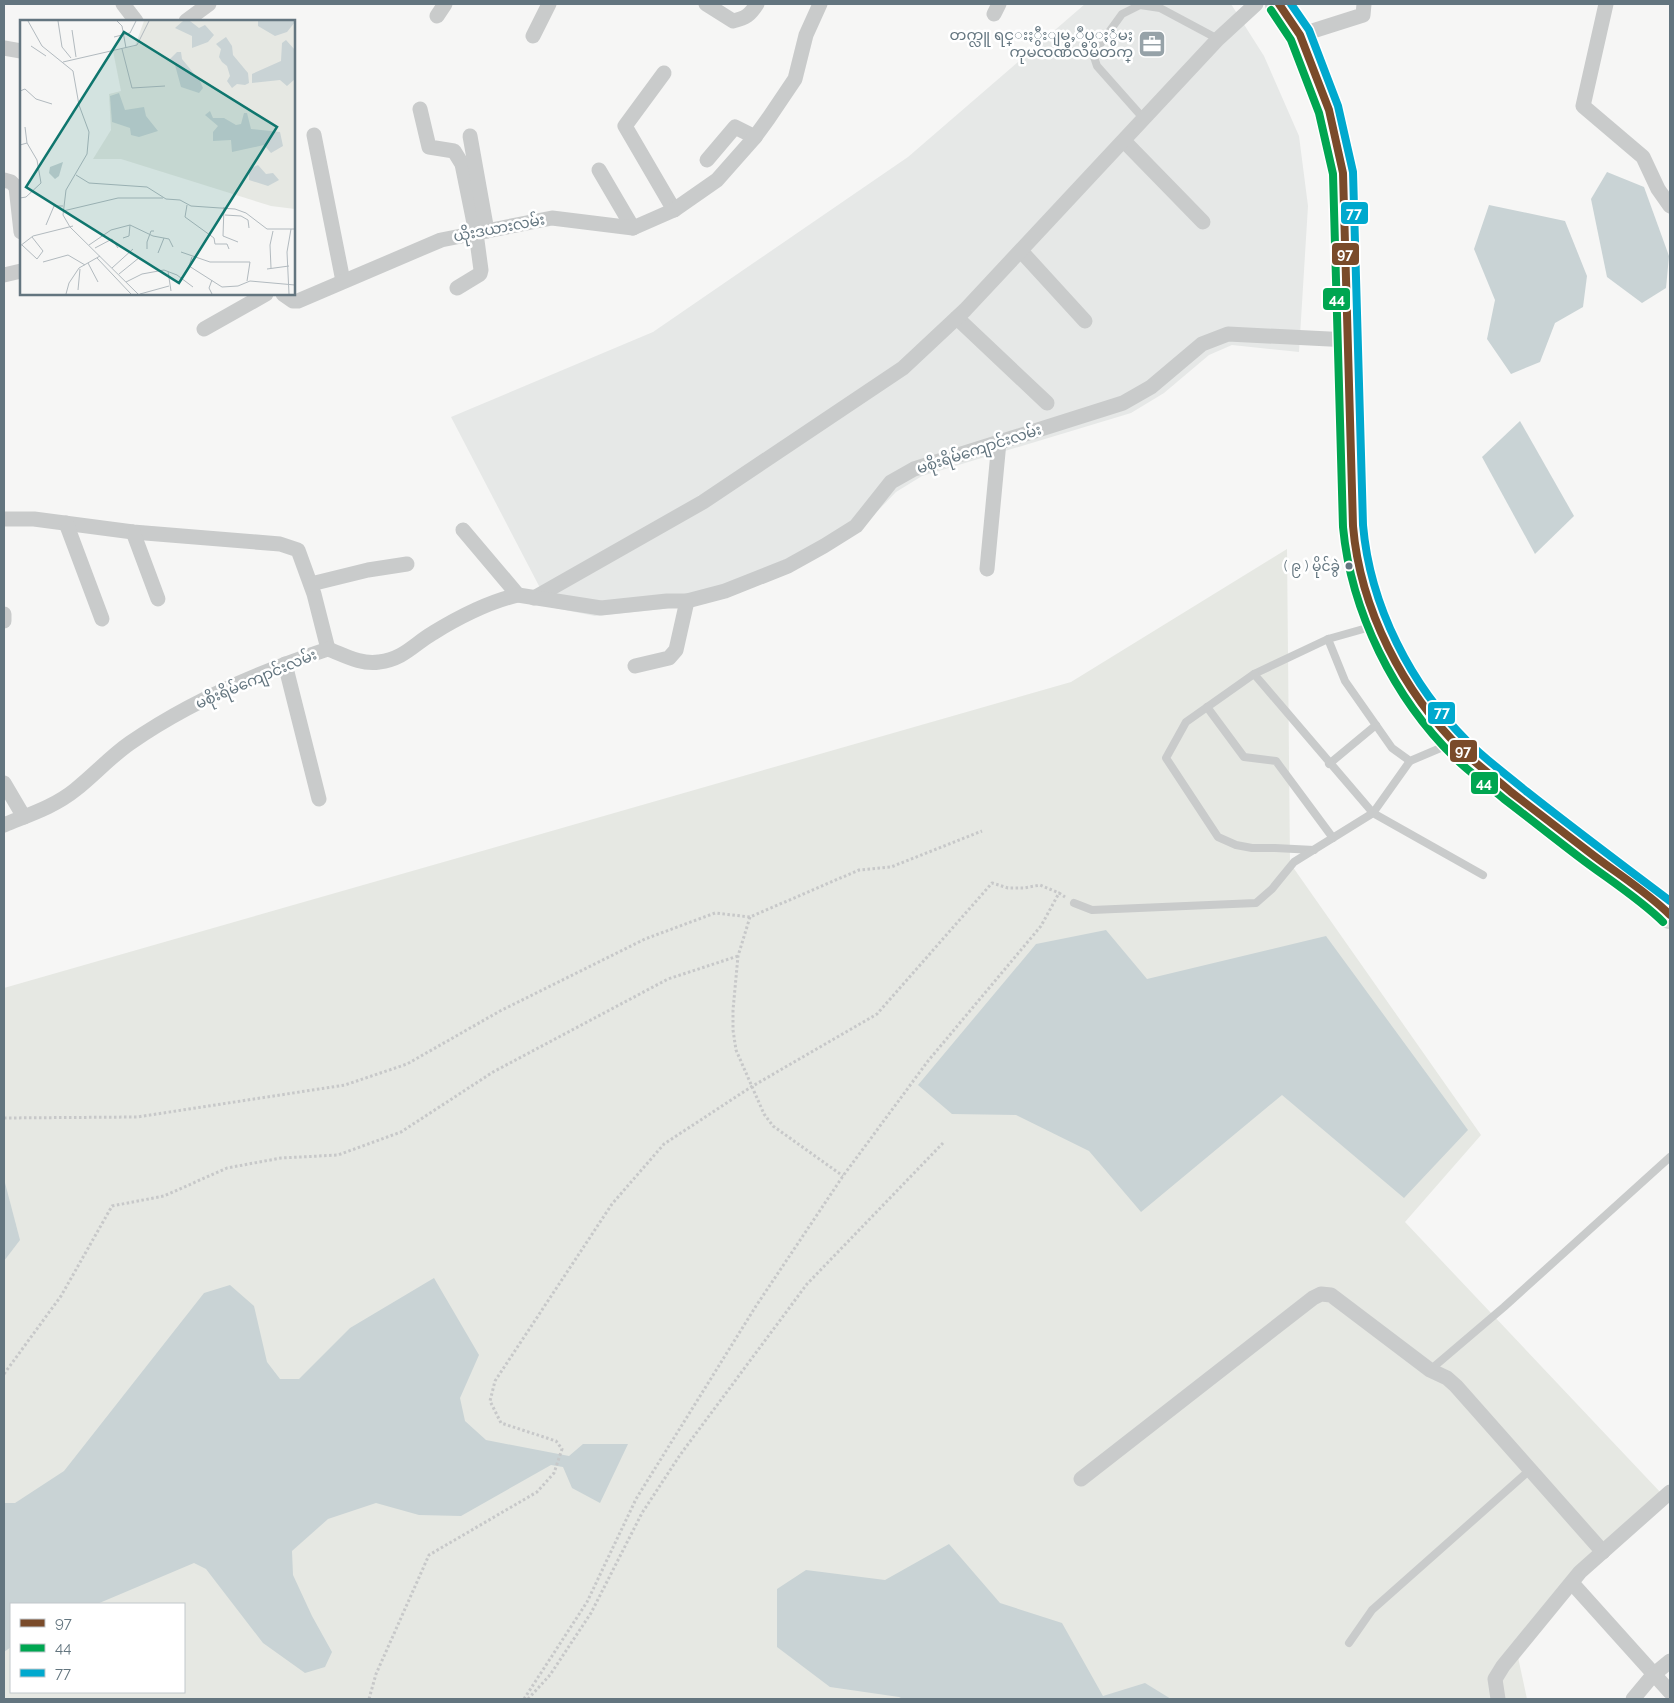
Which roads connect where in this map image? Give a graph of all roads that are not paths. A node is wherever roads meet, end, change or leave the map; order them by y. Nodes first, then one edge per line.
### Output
1 (123, 4) edge
2 (209, 4) edge
3 (549, 4) edge
4 (706, 4) edge
5 (757, 4) edge
6 (820, 4) edge
7 (1256, 4) edge
8 (1279, 4) edge
9 (1364, 4) edge
10 (1606, 4) edge
11 (135, 20) edge
12 (187, 20) edge
13 (1300, 35) junction
14 (533, 36) dead end
15 (1218, 39) junction
16 (4, 48) edge
17 (20, 51) edge
18 (664, 73) dead end
19 (420, 109) dead end
20 (1144, 119) junction
21 (314, 135) dead end
22 (470, 136) dead end
23 (756, 137) junction
24 (1124, 141) junction
25 (707, 160) dead end
26 (599, 170) dead end
27 (4, 180) edge
28 (1670, 206) edge
29 (674, 210) junction
30 (1203, 222) dead end
31 (20, 223) edge
32 (633, 228) junction
33 (482, 232) junction
34 (1021, 251) junction
35 (20, 271) edge
36 (4, 275) edge
37 (343, 281) junction
38 (456, 288) dead end
39 (264, 295) edge
40 (284, 295) edge
41 (957, 318) junction
42 (1085, 321) dead end
43 (204, 329) dead end
44 (1349, 340) junction
45 (1047, 403) dead end
46 (999, 442) junction
47 (4, 519) edge
48 (66, 523) junction
49 (463, 530) dead end
50 (133, 532) junction
51 (407, 564) dead end
52 (987, 569) dead end
53 (311, 584) junction
54 (518, 595) junction
55 (534, 598) junction
56 (158, 599) dead end
57 (687, 601) junction
58 (4, 614) edge
59 (102, 619) dead end
60 (4, 621) edge
61 (1378, 624) junction
62 (1328, 639) junction
63 (328, 648) junction
64 (285, 664) junction
65 (634, 666) dead end
66 (1254, 674) junction
67 (1207, 707) junction
68 (1376, 725) junction
69 (1454, 742) junction
70 (1410, 762) junction
71 (1329, 764) junction
72 (4, 783) edge
73 (319, 799) dead end
74 (1373, 813) junction
75 (24, 817) junction
76 (4, 825) edge
77 (1333, 838) junction
78 (1314, 850) junction
79 (1483, 876) dead end
80 (1074, 904) road end
81 (1670, 915) edge
82 (1670, 1157) edge
83 (1430, 1370) junction
84 (1531, 1469) junction
85 (1081, 1480) dead end
86 (1670, 1492) edge
87 (1603, 1552) junction
88 (1572, 1583) junction
89 (1349, 1643) dead end
90 (1670, 1661) edge
91 (1653, 1675) junction
92 (1670, 1692) edge
93 (1498, 1699) edge
94 (1633, 1699) edge

1 - 11 street
2 - 12 street
3 - 14 street
4 - 5 street
6 - 23 street
7 - 15 street
8 - 13 highway
9 - 13 street
10 - 28 street
13 - 44 highway
15 - 20 street
15 - 20 lane
16 - 17 street
18 - 29 street
19 - 33 street
20 - 24 street
21 - 37 street
22 - 33 street
23 - 25 street
23 - 29 street
24 - 30 street
24 - 34 street
26 - 32 street
27 - 31 street
29 - 32 street
32 - 33 street, ယိုးဒယားလမ်း
33 - 37 street, ယိုးဒယားလမ်း
33 - 38 street
34 - 41 street
34 - 42 street
35 - 36 street
37 - 40 street, ယိုးဒယားလမ်း
39 - 43 street
41 - 45 street
41 - 55 street
44 - 46 street, မစိုးရိမ်ကျောင်းလမ်း
44 - 61 highway
46 - 52 street
46 - 57 street, မစိုးရိမ်ကျောင်းလမ်း
47 - 48 street
48 - 50 street
48 - 59 street
49 - 54 street
50 - 53 street
50 - 56 street
51 - 53 street
53 - 63 street
54 - 55 street, မစိုးရိမ်ကျောင်းလမ်း
54 - 63 street, မစိုးရိမ်ကျောင်းလမ်း
55 - 57 street, မစိုးရိမ်ကျောင်းလမ်း
57 - 65 street
58 - 60 street
61 - 62 lane
61 - 69 highway
62 - 66 lane
62 - 68 lane
63 - 64 street, မစိုးရိမ်ကျောင်းလမ်း
64 - 73 street
64 - 75 street, မစိုးရိမ်ကျောင်းလမ်း
66 - 67 lane
66 - 71 lane
67 - 77 lane
67 - 78 lane
68 - 70 lane
68 - 71 lane
69 - 70 lane
69 - 81 highway
70 - 74 lane
71 - 74 lane
72 - 75 street
74 - 77 lane
74 - 79 lane
75 - 76 street, မစိုးရိမ်ကျောင်းလမ်း
77 - 78 lane
78 - 80 lane
82 - 83 lane
83 - 84 street
83 - 85 street
84 - 87 street
84 - 89 lane
86 - 87 street
87 - 88 street
88 - 91 street
88 - 93 street
90 - 91 street
91 - 92 street
91 - 94 street

